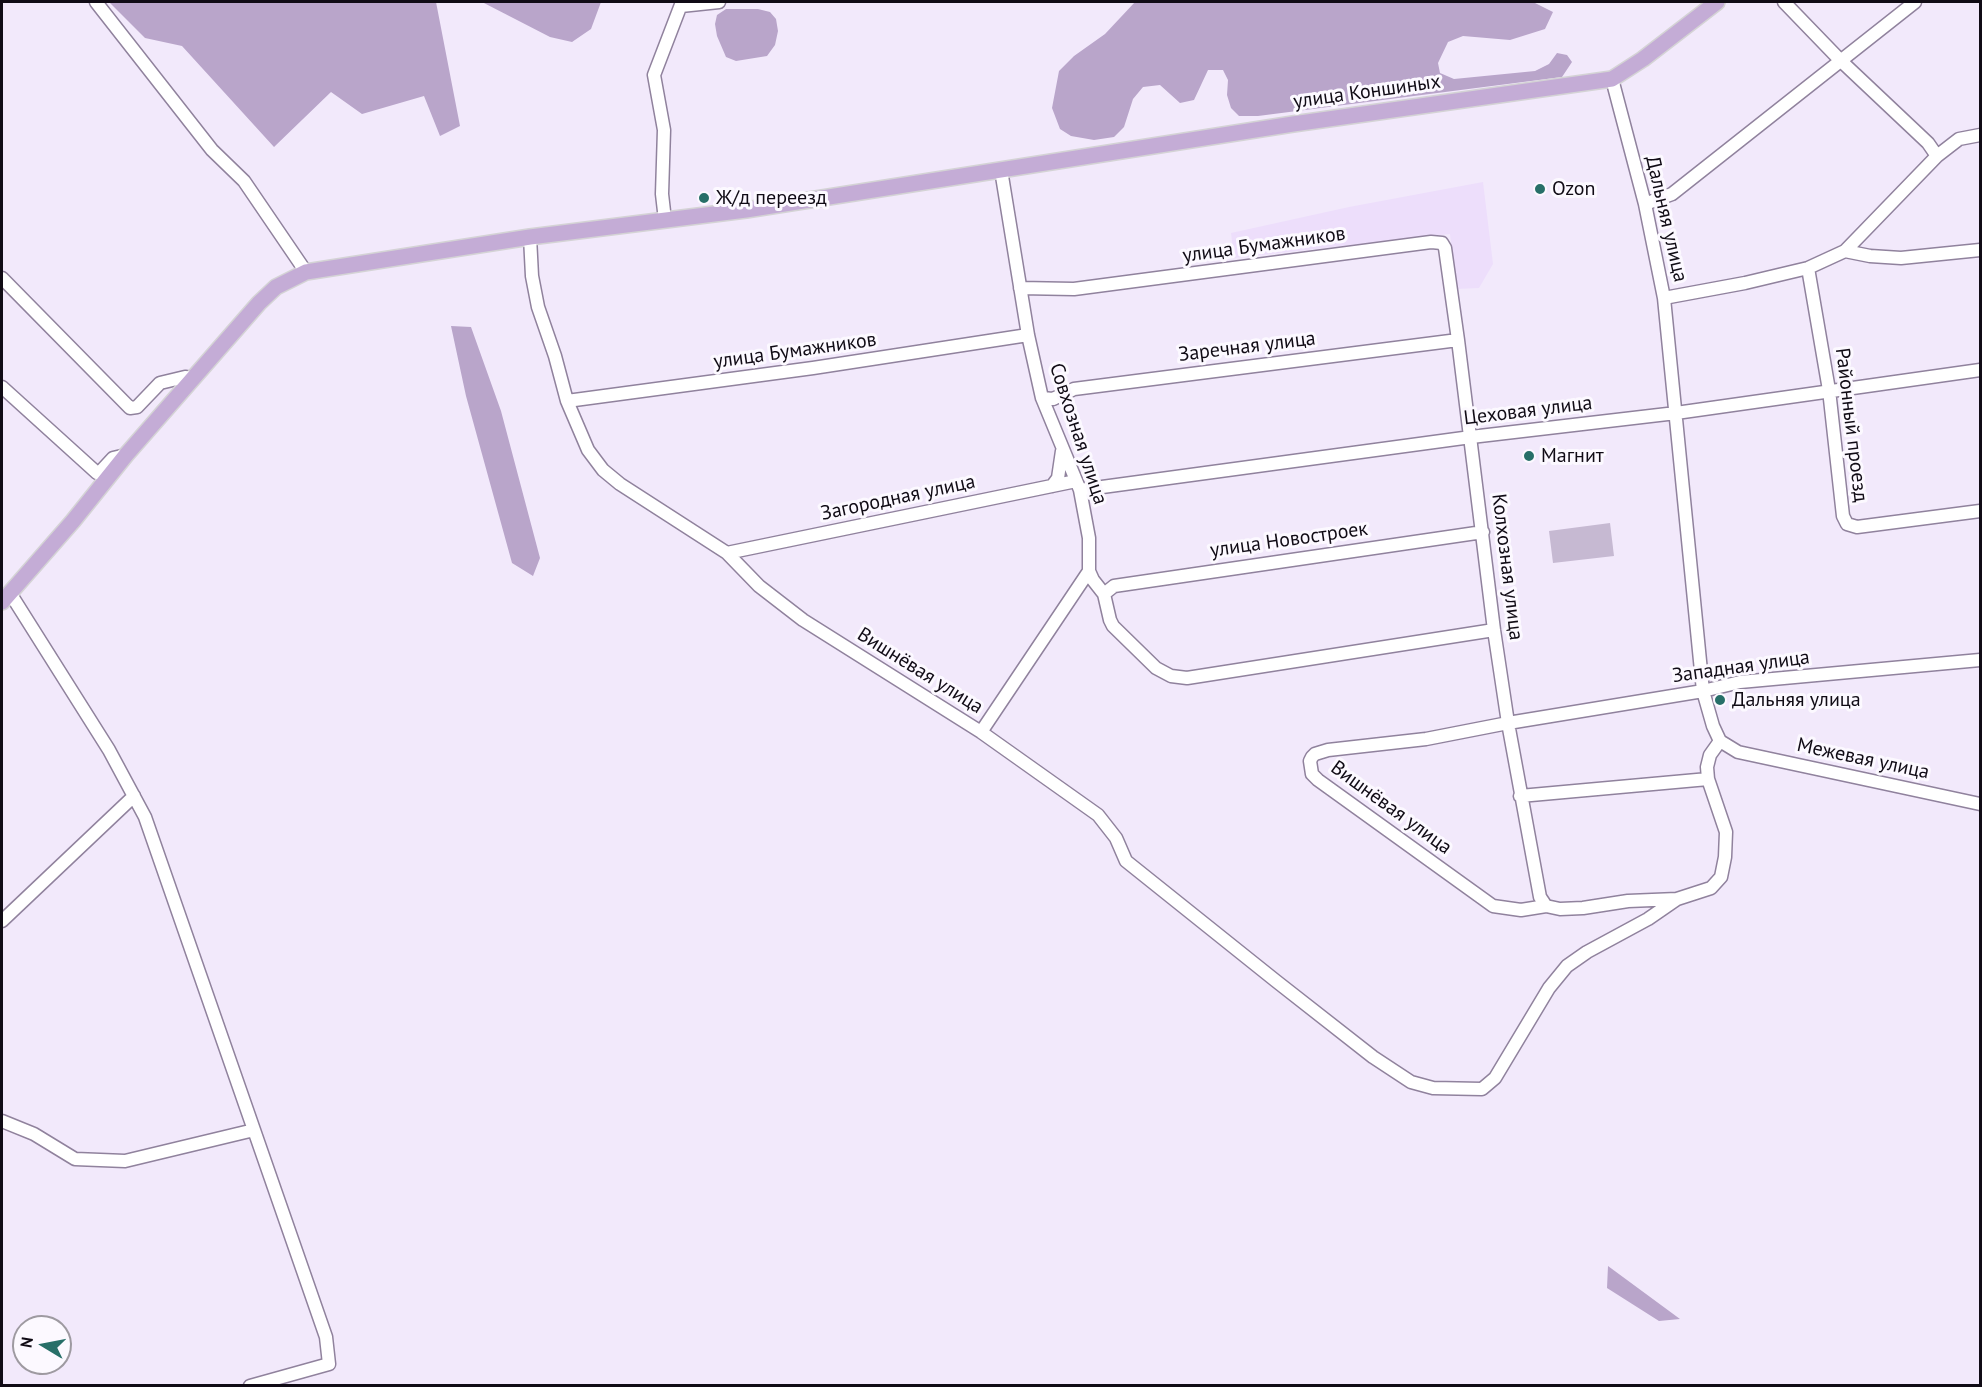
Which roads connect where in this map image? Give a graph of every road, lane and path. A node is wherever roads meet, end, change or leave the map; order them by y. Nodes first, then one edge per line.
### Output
1 (96, 2) edge
2 (719, 2) edge
3 (1717, 2) edge
4 (1784, 2) edge
5 (1915, 2) edge
6 (682, 4) edge
7 (1840, 60) junction
8 (1612, 79) junction
9 (1980, 135) edge
10 (1937, 156) junction
11 (1000, 170) junction
12 (1645, 204) junction
13 (665, 220) junction
14 (530, 237) junction
15 (1442, 243) joint
16 (1980, 250) edge
17 (1845, 251) junction
18 (1808, 268) junction
19 (306, 272) junction
20 (2, 278) edge
21 (1020, 288) junction
22 (1664, 298) junction
23 (1028, 335) junction
24 (1458, 340) junction
25 (1980, 370) edge
26 (192, 378) junction
27 (2, 387) edge
28 (1828, 390) junction
29 (1042, 398) junction
30 (567, 401) junction
31 (1676, 412) junction
32 (1471, 437) junction
33 (1062, 447) junction
34 (126, 455) junction
35 (1052, 486) junction
36 (1078, 486) junction
37 (1980, 512) edge
38 (1483, 532) junction
39 (727, 553) junction
40 (1089, 571) junction
41 (1104, 594) junction
42 (6, 598) edge
43 (1494, 630) junction
44 (1980, 660) edge
45 (1703, 692) junction
46 (1508, 723) junction
47 (981, 732) junction
48 (1720, 741) junction
49 (1708, 779) junction
50 (134, 796) junction
51 (1520, 796) junction
52 (1980, 804) edge
53 (1677, 898) junction
54 (1543, 901) junction
55 (2, 921) edge
56 (2, 1121) edge
57 (254, 1130) junction
58 (250, 1386) edge

1 - 19 street
2 - 6 street
3 - 8 main road, улица Коншиных
4 - 7 street
5 - 7 street
6 - 13 street
7 - 10 street
7 - 12 street
8 - 11 main road, улица Коншиных
8 - 12 street, Дальняя улица
9 - 10 street
10 - 17 street
11 - 13 main road, улица Коншиных
11 - 21 street, Совхозная улица
12 - 22 street, Дальняя улица
13 - 14 main road, улица Коншиных
14 - 19 main road, улица Коншиных
14 - 30 street, Вишнёвая улица
15 - 21 street, улица Бумажников
15 - 24 street, Колхозная улица
16 - 17 street
17 - 18 street
18 - 22 street
18 - 28 street, Районный проезд
19 - 26 main road, улица Коншиных
20 - 26 street
21 - 23 street, Совхозная улица
22 - 31 street, Дальняя улица
23 - 29 street, Совхозная улица
23 - 30 street, улица Бумажников
24 - 29 street, Заречная улица
24 - 32 street, Колхозная улица
25 - 28 street, Цеховая улица
26 - 34 main road, улица Коншиных
27 - 34 street
28 - 31 street, Цеховая улица
28 - 37 street, Районный проезд
29 - 33 street, Совхозная улица
30 - 39 street, Вишнёвая улица
31 - 32 street, Цеховая улица
31 - 45 street, Дальняя улица
32 - 36 street, Цеховая улица
32 - 38 street, Колхозная улица
33 - 35 street
33 - 36 street, Совхозная улица
34 - 42 main road, улица Коншиных
35 - 36 street, Загородная улица
35 - 39 street, Загородная улица
36 - 40 street, Совхозная улица
38 - 41 street, улица Новостроек
38 - 43 street, Колхозная улица
39 - 47 street, Вишнёвая улица
40 - 41 street
40 - 47 street
41 - 43 street
42 - 50 street
43 - 46 street, Колхозная улица
44 - 45 street, Западная улица
45 - 46 street, Западная улица
45 - 48 street, Дальняя улица
46 - 51 street, Колхозная улица
46 - 54 street, Вишнёвая улица
47 - 53 street, Вишнёвая улица
48 - 49 street
48 - 52 street, Межевая улица
49 - 51 street
49 - 53 street
50 - 55 street
50 - 57 street
51 - 54 street, Колхозная улица
53 - 54 street
56 - 57 street
57 - 58 street

